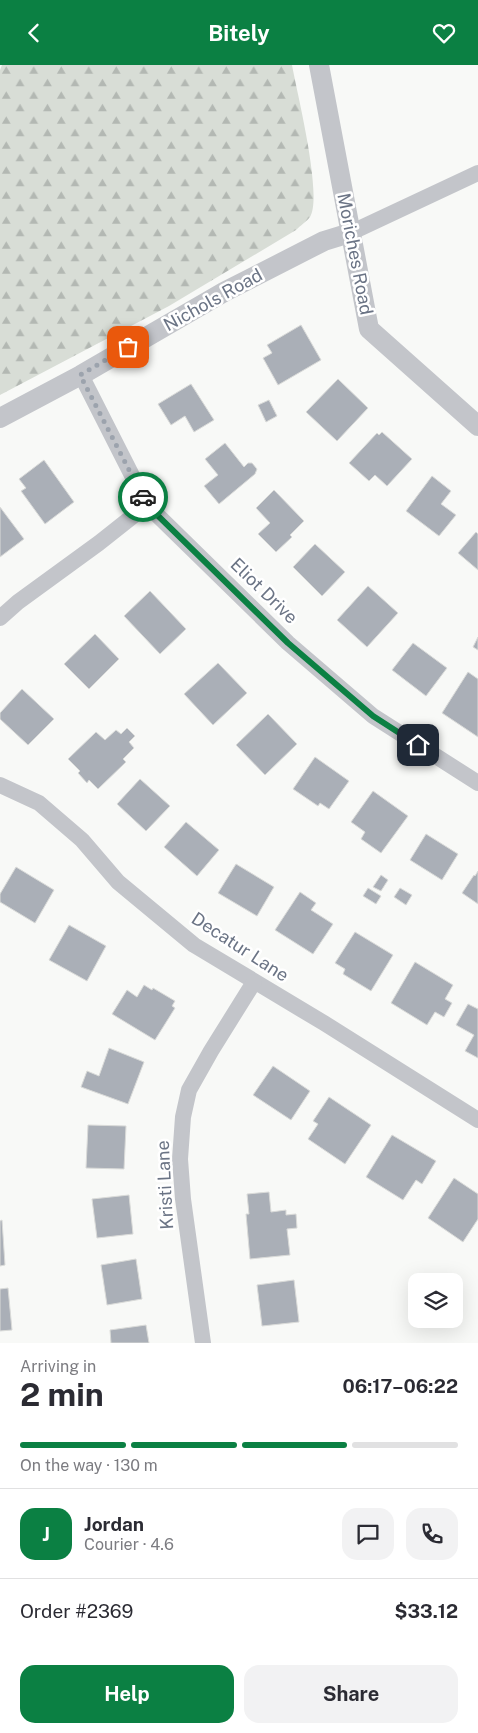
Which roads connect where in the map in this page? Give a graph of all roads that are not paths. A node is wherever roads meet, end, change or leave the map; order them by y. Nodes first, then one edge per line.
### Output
1 (320, 65) edge
2 (478, 173) edge
3 (350, 233) junction
4 (80, 375) junction
5 (0, 418) edge
6 (478, 426) edge
7 (147, 505) junction
8 (0, 618) edge
9 (478, 783) edge
10 (0, 785) edge
11 (254, 982) junction
12 (478, 1120) edge
13 (203, 1343) edge

1 - 3 street, Moriches Road
2 - 3 street
3 - 4 street, Nichols Road
3 - 6 street, Moriches Road
4 - 5 street, Nichols Road
4 - 7 street, Eliot Drive
7 - 8 street
7 - 9 street, Eliot Drive
10 - 11 street, Decatur Lane
11 - 12 street, Decatur Lane
11 - 13 street, Kristi Lane

